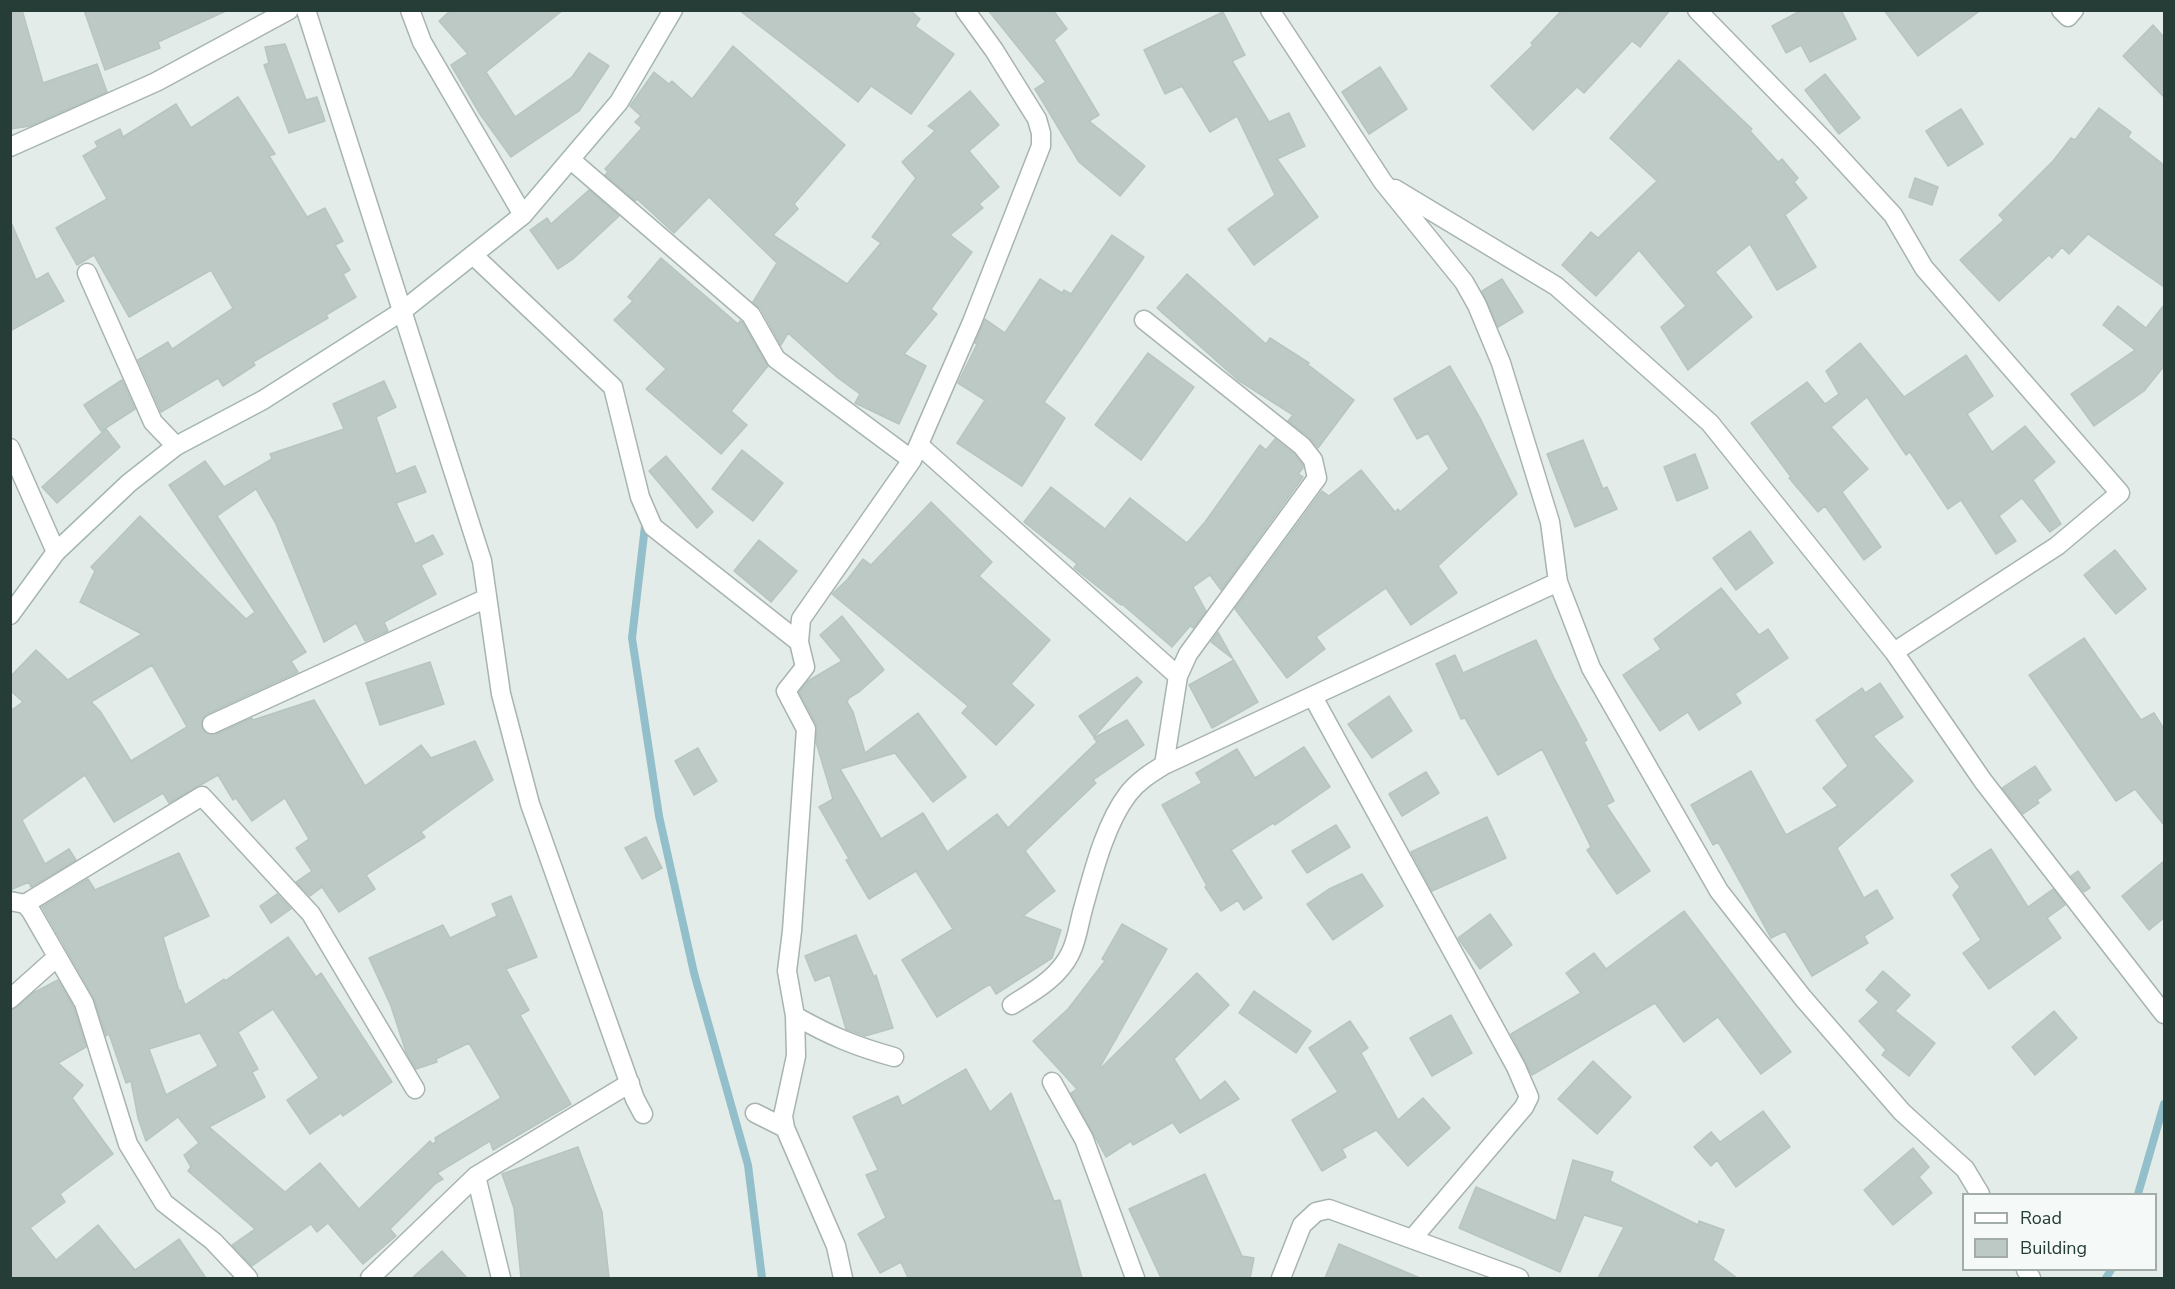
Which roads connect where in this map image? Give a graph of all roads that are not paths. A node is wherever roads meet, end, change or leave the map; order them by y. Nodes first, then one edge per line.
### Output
1 (289, 10) edge
2 (306, 10) edge
3 (410, 10) edge
4 (673, 10) edge
5 (965, 10) edge
6 (1270, 10) edge
7 (1697, 10) edge
8 (2061, 10) edge
9 (2074, 10) edge
10 (10, 147) edge
11 (571, 160) junction
12 (1383, 182) junction
13 (523, 215) junction
14 (473, 255) junction
15 (87, 273) dead end
16 (401, 312) junction
17 (1144, 320) dead end
18 (176, 446) junction
19 (10, 448) edge
20 (916, 453) junction
21 (56, 552) junction
22 (1558, 582) junction
23 (488, 598) junction
24 (10, 615) edge
25 (799, 642) junction
26 (1894, 652) junction
27 (1178, 676) junction
28 (1312, 697) junction
29 (212, 724) dead end
30 (1164, 765) junction
31 (18, 903) edge
32 (57, 957) junction
33 (10, 999) edge
34 (1012, 1005) dead end
35 (2164, 1014) edge
36 (795, 1016) junction
37 (894, 1057) dead end
38 (1052, 1082) dead end
39 (630, 1083) junction
40 (415, 1089) dead end
41 (755, 1113) dead end
42 (644, 1114) dead end
43 (785, 1128) junction
44 (476, 1176) junction
45 (1979, 1193) edge
46 (1412, 1239) junction
47 (248, 1278) edge
48 (370, 1278) edge
49 (501, 1278) edge
50 (843, 1278) edge
51 (1135, 1278) edge
52 (1281, 1278) edge
53 (1519, 1278) edge

1 - 10 street
2 - 16 street
3 - 13 street
4 - 11 street
5 - 20 street
6 - 12 street
7 - 26 street
8 - 9 street
11 - 13 street
11 - 20 street
12 - 22 street
12 - 26 street
13 - 14 street
14 - 16 street
14 - 25 street
15 - 18 street
16 - 18 street
16 - 23 street
17 - 27 street
18 - 21 street
19 - 21 street
20 - 25 street
20 - 27 street
21 - 24 street
22 - 28 street
22 - 45 street
23 - 29 street
23 - 39 street
25 - 36 street
26 - 35 street
27 - 30 street
28 - 30 street
28 - 46 street
30 - 34 street
31 - 32 street
31 - 40 street
32 - 33 street
32 - 47 street
36 - 37 street
36 - 43 street
38 - 51 street
39 - 42 street
39 - 44 street
41 - 43 street
43 - 50 street
44 - 48 street
44 - 49 street
46 - 52 street
46 - 53 street

